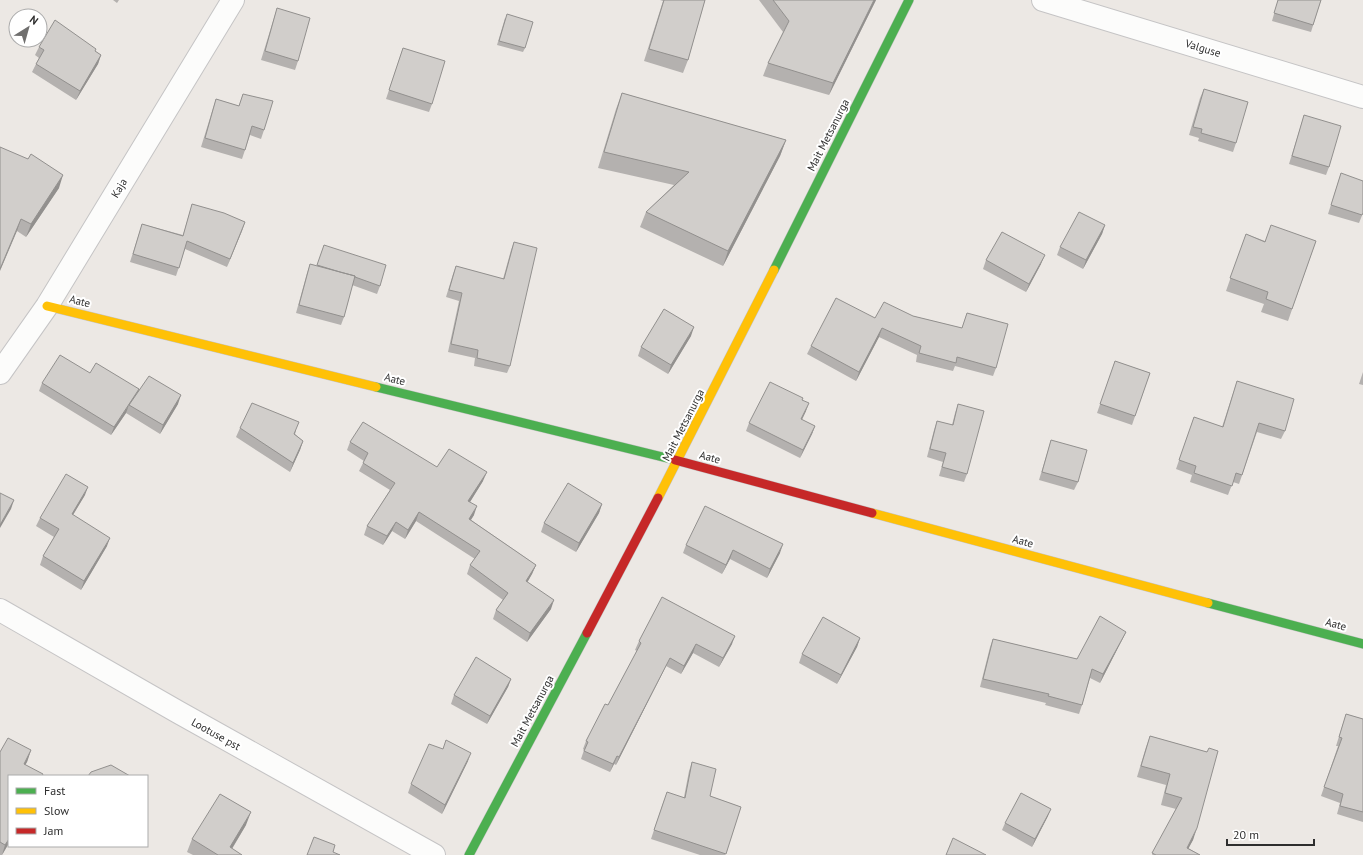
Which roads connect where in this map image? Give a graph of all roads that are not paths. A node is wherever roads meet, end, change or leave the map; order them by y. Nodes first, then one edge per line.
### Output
1 (233, 0) edge
2 (909, 0) edge
3 (1043, 0) edge
4 (1363, 96) edge
5 (47, 306) junction
6 (0, 373) edge
7 (678, 462) junction
8 (0, 610) edge
9 (1363, 644) edge
10 (434, 855) edge
11 (469, 855) edge

1 - 5 street, Kaja
2 - 7 street, Mait Metsanurga
3 - 4 street, Valguse
5 - 6 street, Kaja
5 - 7 street, Aate
7 - 9 street, Aate
7 - 11 street, Mait Metsanurga
8 - 10 street, Lootuse pst

